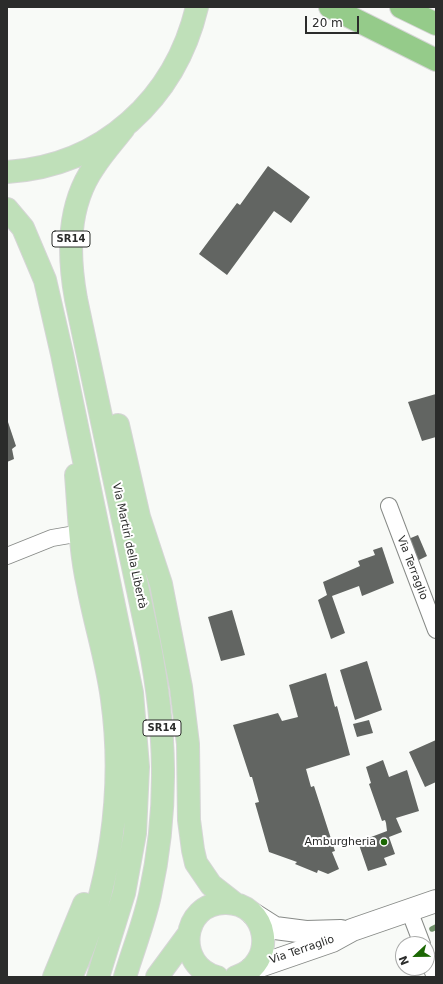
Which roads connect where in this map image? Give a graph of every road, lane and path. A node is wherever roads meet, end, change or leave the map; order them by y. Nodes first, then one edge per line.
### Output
1 (197, 7) edge
2 (330, 7) edge
3 (400, 7) edge
4 (436, 24) edge
5 (436, 60) edge
6 (124, 128) junction
7 (7, 172) edge
8 (7, 209) edge
9 (91, 363) junction
10 (73, 406) junction
11 (389, 506) dead end
12 (81, 533) junction
13 (7, 556) edge
14 (436, 630) edge
15 (110, 840) junction
16 (436, 901) edge
17 (234, 903) junction
18 (253, 914) junction
19 (417, 929) edge
20 (352, 930) junction
21 (188, 936) junction
22 (126, 972) edge
23 (243, 973) edge
24 (54, 977) edge
25 (71, 977) edge
26 (98, 977) edge
27 (157, 977) edge
28 (217, 977) edge

1 - 6 main road, SR14
2 - 5 highway
3 - 4 highway
6 - 7 main road, SR14
6 - 9 main road, Via Martiri della Libertà / SR14
8 - 10 main road
9 - 17 main road, SR14
9 - 22 main road, Via Martiri della Libertà / SR14
10 - 12 main road
10 - 26 main road, SR14
11 - 14 street, Via Terraglio
12 - 13 street
12 - 15 main road
15 - 24 main road
15 - 25 main road
16 - 19 main road, Via Terraglio
17 - 18 main road
17 - 21 main road
18 - 20 main road, Via Terraglio
18 - 23 main road
19 - 20 main road, Via Terraglio
20 - 23 main road, Via Terraglio
21 - 27 main road
21 - 28 main road

